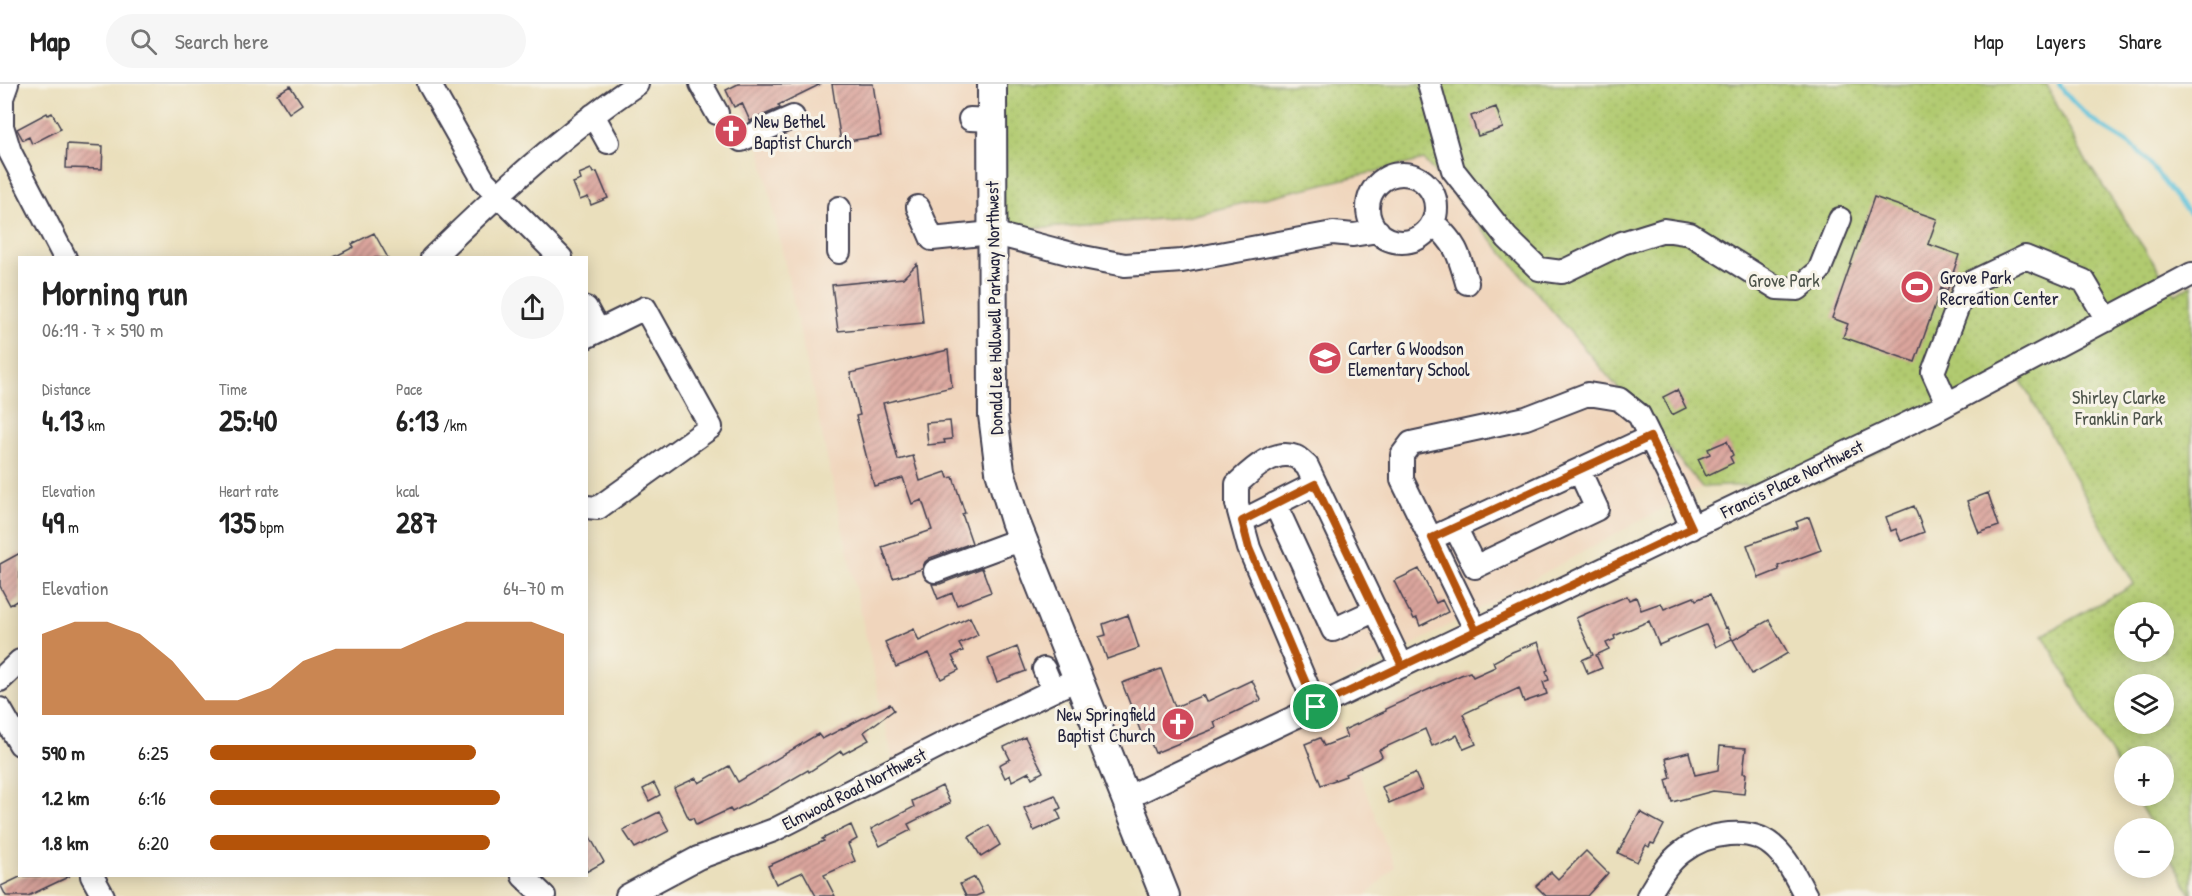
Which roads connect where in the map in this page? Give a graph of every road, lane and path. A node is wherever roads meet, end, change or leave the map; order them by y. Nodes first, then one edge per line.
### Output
1 (7, 84) edge
2 (429, 84) edge
3 (637, 84) edge
4 (701, 84) edge
5 (1429, 84) edge
6 (994, 85) edge
7 (717, 113) dead end
8 (593, 115) junction
9 (793, 117) dead end
10 (741, 140) dead end
11 (609, 142) dead end
12 (496, 196) junction
13 (1369, 204) junction
14 (918, 207) dead end
15 (839, 208) dead end
16 (1840, 219) dead end
17 (1433, 222) junction
18 (1377, 231) junction
19 (992, 233) junction
20 (1333, 233) junction
21 (839, 252) dead end
22 (64, 256) edge
23 (434, 256) edge
24 (559, 256) edge
25 (2192, 274) edge
26 (1467, 283) dead end
27 (588, 316) edge
28 (2107, 320) junction
29 (592, 333) edge
30 (1947, 404) junction
31 (1650, 437) junction
32 (1579, 470) junction
33 (1315, 484) junction
34 (1275, 504) junction
35 (588, 507) edge
36 (1242, 521) junction
37 (1455, 528) junction
38 (1692, 528) junction
39 (1432, 538) junction
40 (1023, 541) junction
41 (935, 571) dead end
42 (1376, 610) junction
43 (1476, 631) junction
44 (18, 663) edge
45 (1402, 666) junction
46 (1044, 669) dead end
47 (1079, 678) junction
48 (0, 680) edge
49 (1053, 690) junction
50 (1316, 707) junction
51 (0, 709) edge
52 (18, 740) edge
53 (1126, 798) junction
54 (93, 877) edge
55 (524, 877) edge
56 (103, 896) edge
57 (544, 896) edge
58 (627, 896) edge
59 (1165, 896) edge
60 (1648, 896) edge
61 (1806, 896) edge

1 - 22 street
2 - 12 street
3 - 8 street
4 - 7 street
5 - 16 street
6 - 19 main road, Donald Lee Hollowell Parkway Northwest
8 - 11 street
8 - 12 street
9 - 10 street
12 - 23 street
12 - 24 street
13 - 17 street
13 - 18 street
13 - 20 street
14 - 19 street
15 - 21 street
17 - 18 street
17 - 26 street
18 - 20 street
19 - 20 street
19 - 40 main road, Donald Lee Hollowell Parkway Northwest
25 - 28 street, Francis Place Northwest
27 - 29 street
28 - 30 street, Francis Place Northwest
28 - 30 street
29 - 35 street
30 - 38 street, Francis Place Northwest
31 - 32 street
31 - 38 street
31 - 39 street
32 - 37 street
32 - 37 street
33 - 34 street
33 - 36 street
33 - 42 street
34 - 36 street
34 - 42 street
36 - 50 street
37 - 39 street
38 - 43 street, Francis Place Northwest
39 - 43 street
40 - 41 street
40 - 47 main road, Donald Lee Hollowell Parkway Northwest
42 - 45 street
43 - 45 street, Francis Place Northwest
44 - 48 street
45 - 50 street, Francis Place Northwest
46 - 49 street
47 - 49 street, Elmwood Road Northwest
47 - 53 main road, Donald Lee Hollowell Parkway Northwest
49 - 58 street, Elmwood Road Northwest
50 - 53 street, Francis Place Northwest
51 - 52 street
53 - 59 main road, Donald Lee Hollowell Parkway Northwest
54 - 56 street
55 - 57 street
60 - 61 street

